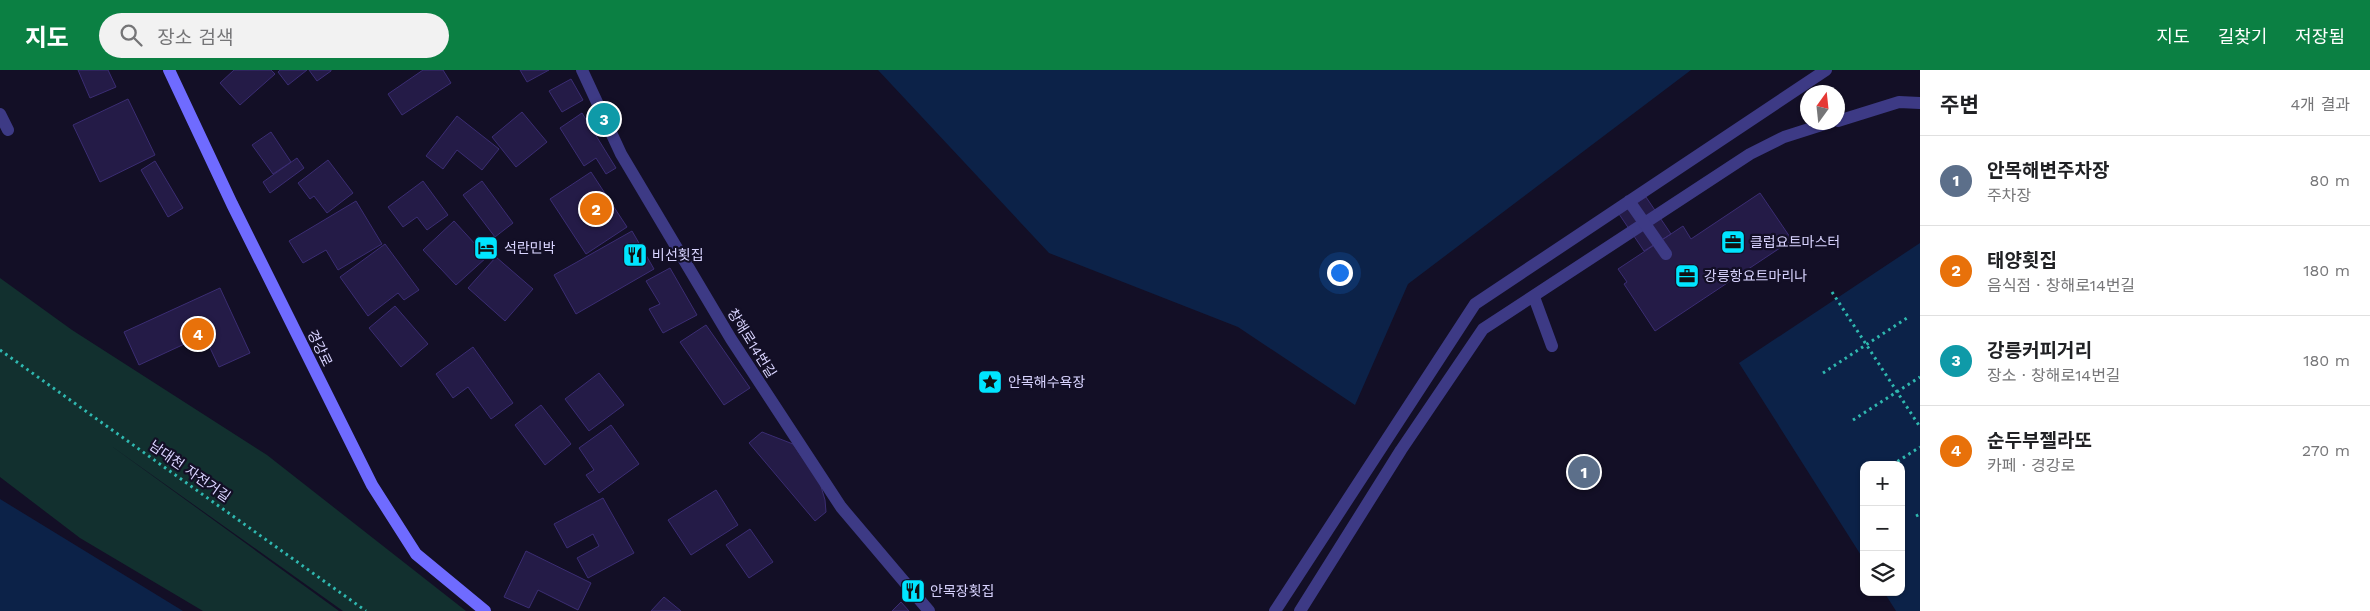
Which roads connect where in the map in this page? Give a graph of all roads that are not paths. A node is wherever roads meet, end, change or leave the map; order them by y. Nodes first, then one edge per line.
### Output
1 (169, 70) edge
2 (582, 70) edge
3 (1826, 70) edge
4 (1920, 103) edge
5 (0, 114) edge
6 (1845, 119) edge
7 (8, 130) dead end
8 (1806, 130) edge
9 (1629, 201) junction
10 (1666, 254) dead end
11 (1534, 297) junction
12 (1552, 346) dead end
13 (485, 611) edge
14 (929, 611) edge
15 (1275, 611) edge
16 (1300, 611) edge

1 - 13 street, 경강로
2 - 14 street, 창해로14번길
3 - 9 street
4 - 6 street
5 - 7 street
8 - 11 street
9 - 10 street
9 - 15 street
11 - 12 street
11 - 16 street

